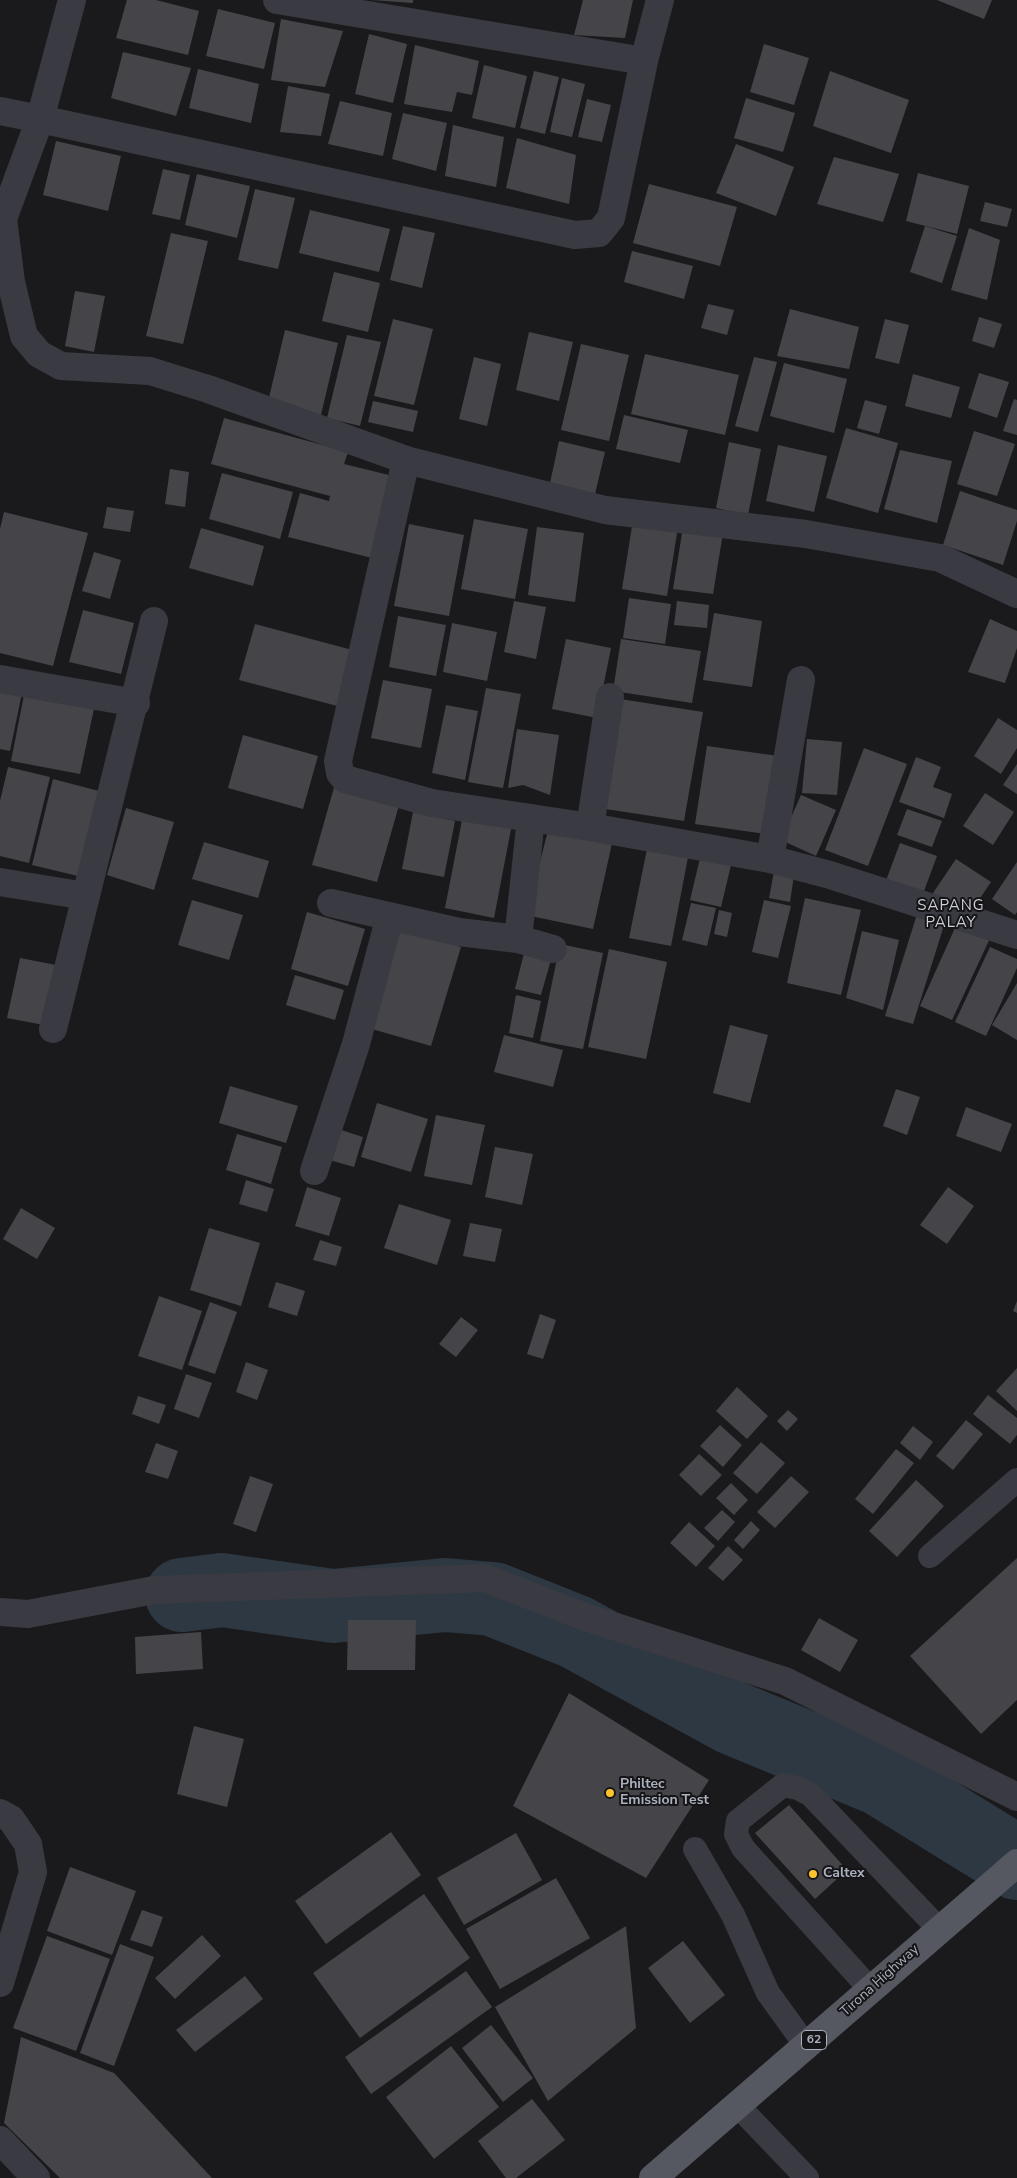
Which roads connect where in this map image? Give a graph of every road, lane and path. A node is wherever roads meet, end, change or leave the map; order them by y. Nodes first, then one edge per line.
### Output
1 (72, 0) edge
2 (277, 0) edge
3 (660, 0) edge
4 (644, 61) junction
5 (0, 111) edge
6 (40, 119) junction
7 (1, 220) edge
8 (406, 460) junction
9 (1017, 594) edge
10 (154, 622) dead end
11 (0, 679) edge
12 (801, 680) dead end
13 (610, 697) dead end
14 (136, 703) junction
15 (531, 818) junction
16 (590, 827) junction
17 (770, 859) junction
18 (0, 882) edge
19 (86, 896) junction
20 (331, 903) dead end
21 (390, 916) junction
22 (1017, 935) edge
23 (518, 939) junction
24 (552, 949) dead end
25 (53, 1029) dead end
26 (314, 1171) dead end
27 (1017, 1480) edge
28 (930, 1556) dead end
29 (0, 1612) edge
30 (1017, 1797) edge
31 (0, 1813) edge
32 (694, 1849) dead end
33 (1017, 1863) edge
34 (939, 1929) junction
35 (0, 1983) edge
36 (872, 1990) junction
37 (807, 2047) junction
38 (737, 2105) junction
39 (0, 2140) edge
40 (36, 2178) edge
41 (652, 2178) edge
42 (807, 2178) edge

1 - 6 street
2 - 4 street
3 - 4 street
4 - 6 street
5 - 6 street
6 - 7 street
7 - 8 street
8 - 9 street
8 - 15 street
10 - 14 street
11 - 14 street
12 - 17 street
13 - 16 street
14 - 19 street
15 - 16 street
15 - 23 street
16 - 17 street
17 - 22 street
18 - 19 street
19 - 25 street
20 - 21 street
21 - 23 street
21 - 26 street
23 - 24 street
27 - 28 lane
29 - 30 street
31 - 35 street
32 - 37 lane
33 - 34 main road, Tirona Highway / 62
34 - 36 main road, Tirona Highway / 62
34 - 36 lane
36 - 37 main road, Tirona Highway / 62
37 - 38 main road, Tirona Highway / 62
38 - 41 main road, Tirona Highway / 62
38 - 42 lane
39 - 40 street

